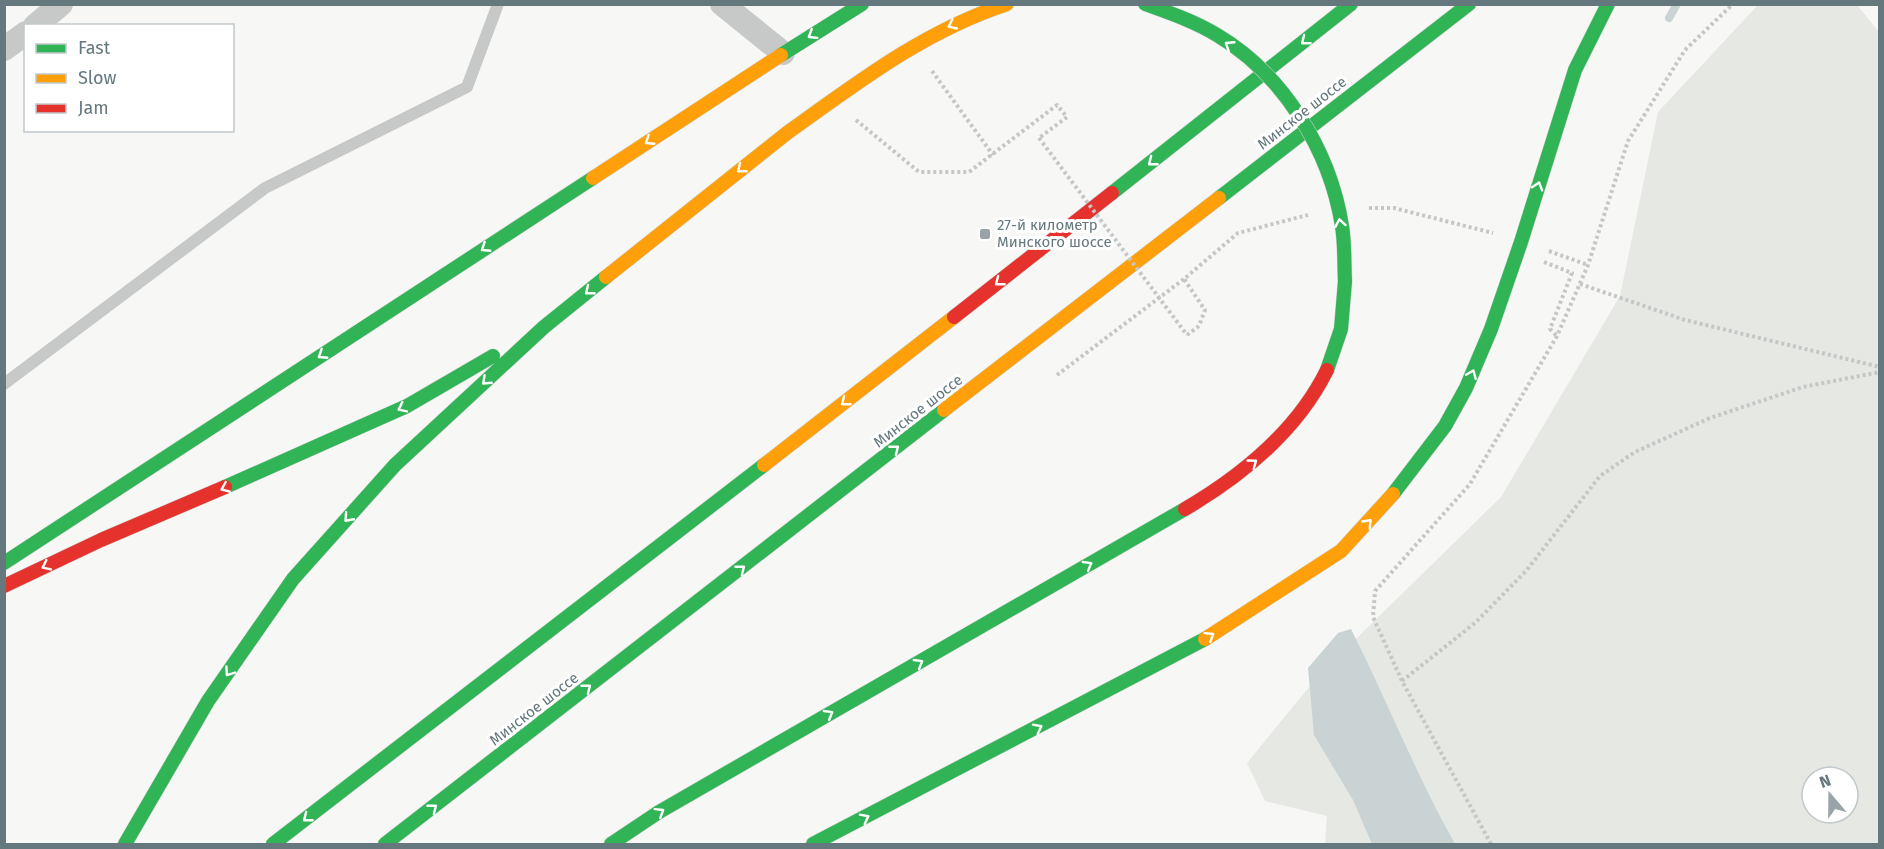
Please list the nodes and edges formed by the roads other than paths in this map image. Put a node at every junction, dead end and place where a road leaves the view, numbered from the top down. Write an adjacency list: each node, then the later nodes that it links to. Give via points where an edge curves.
1 (61, 4): 10 (street)
2 (498, 4): 15 (lane, via 467,87 265,188)
3 (722, 4): 13 (street)
4 (862, 4): 13 (main road, one-way to 13)
5 (1007, 4): 14 (main road, one-way to 14, bridge, via 983,10 935,33 787,133)
6 (1145, 4): 21 (main road, one-way to 6, bridge, via 659,812 1192,505 1259,459 1304,415 1328,375 1340,334 1345,281 1342,226 1329,174 1306,126 1275,84 1236,48 1190,21)
7 (1351, 4): 19 (main road, one-way to 19, via 1018,268)
8 (1469, 4): 20 (main road, Минское шоссе, one-way to 8)
9 (1608, 4): 22 (main road, one-way to 9, via 1186,651 1341,551 1388,501 1445,426 1466,388 1509,274 1575,70)
10 (37, 24)
11 (24, 34): 12 (street)
12 (4, 49)
13 (783, 53): 16 (main road, one-way to 16)
14 (544, 327): 17 (main road, one-way to 17, via 407,406); 18 (main road, one-way to 18, via 395,465 293,579 208,701)
15 (4, 384)
16 (4, 563)
17 (4, 586)
18 (124, 844)
19 (273, 844)
20 (386, 844)
21 (611, 844)
22 (813, 844)

